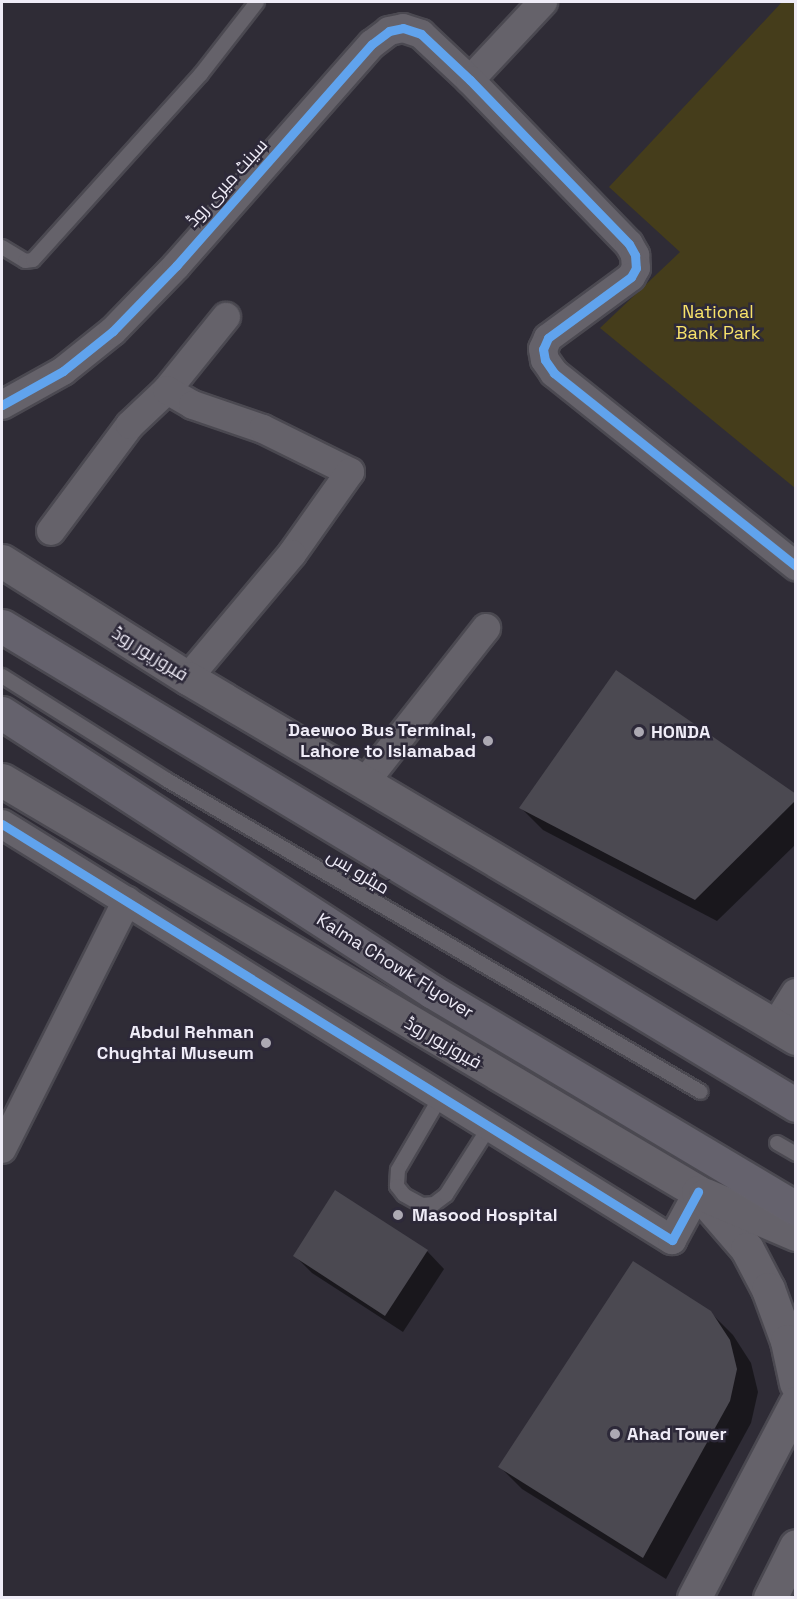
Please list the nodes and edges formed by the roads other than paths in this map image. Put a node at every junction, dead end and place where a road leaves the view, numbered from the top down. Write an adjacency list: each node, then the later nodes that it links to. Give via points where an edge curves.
1 (257, 2): 4 (lane, via 201,75 33,260 25,261)
2 (543, 2): 3 (street)
3 (470, 80): 7 (street, سینٹ میری روڈ, via 421,34 403,28 389,31 372,44 176,266 113,331 63,371); 10 (street, via 629,244 635,255 636,268 631,277 548,338 543,349 545,360 554,373)
4 (2, 247)
5 (226, 316): 6 (street)
6 (167, 390): 8 (street, via 130,424); 14 (street, via 193,405 263,429 350,472 292,554)
7 (2, 405)
8 (51, 531)
9 (2, 561): 14 (main road, فیروزپور روڈ)
10 (795, 566)
11 (2, 626): 24 (main road)
12 (486, 628): 17 (street)
13 (2, 676): 22 (lane, میٹرو بس, via 166,780)
14 (188, 678): 17 (main road, فیروزپور روڈ)
15 (2, 713): 30 (main road, Kalma Chowk Flyover, via 433,992)
16 (2, 780): 29 (main road, فیروزپور روڈ)
17 (364, 782): 21 (main road, فیروزپور روڈ)
18 (2, 824): 19 (street)
19 (127, 901): 23 (street); 27 (street)
20 (795, 993): 21 (street)
21 (785, 1032)
22 (701, 1092)
23 (441, 1096): 25 (street); 25 (lane, via 398,1170 397,1186 404,1195 422,1205 434,1204 456,1182)
24 (795, 1105)
25 (490, 1126): 29 (street, via 672,1240)
26 (777, 1143): 28 (lane)
27 (2, 1149)
28 (795, 1154)
29 (698, 1192): 31 (main road); 32 (main road, فیروزپور روڈ, via 747,1249 768,1289 787,1341)
30 (795, 1208)
31 (795, 1234)
32 (795, 1383)
33 (795, 1403): 35 (main road)
34 (795, 1546): 36 (main road)
35 (694, 1598)
36 (770, 1598)

